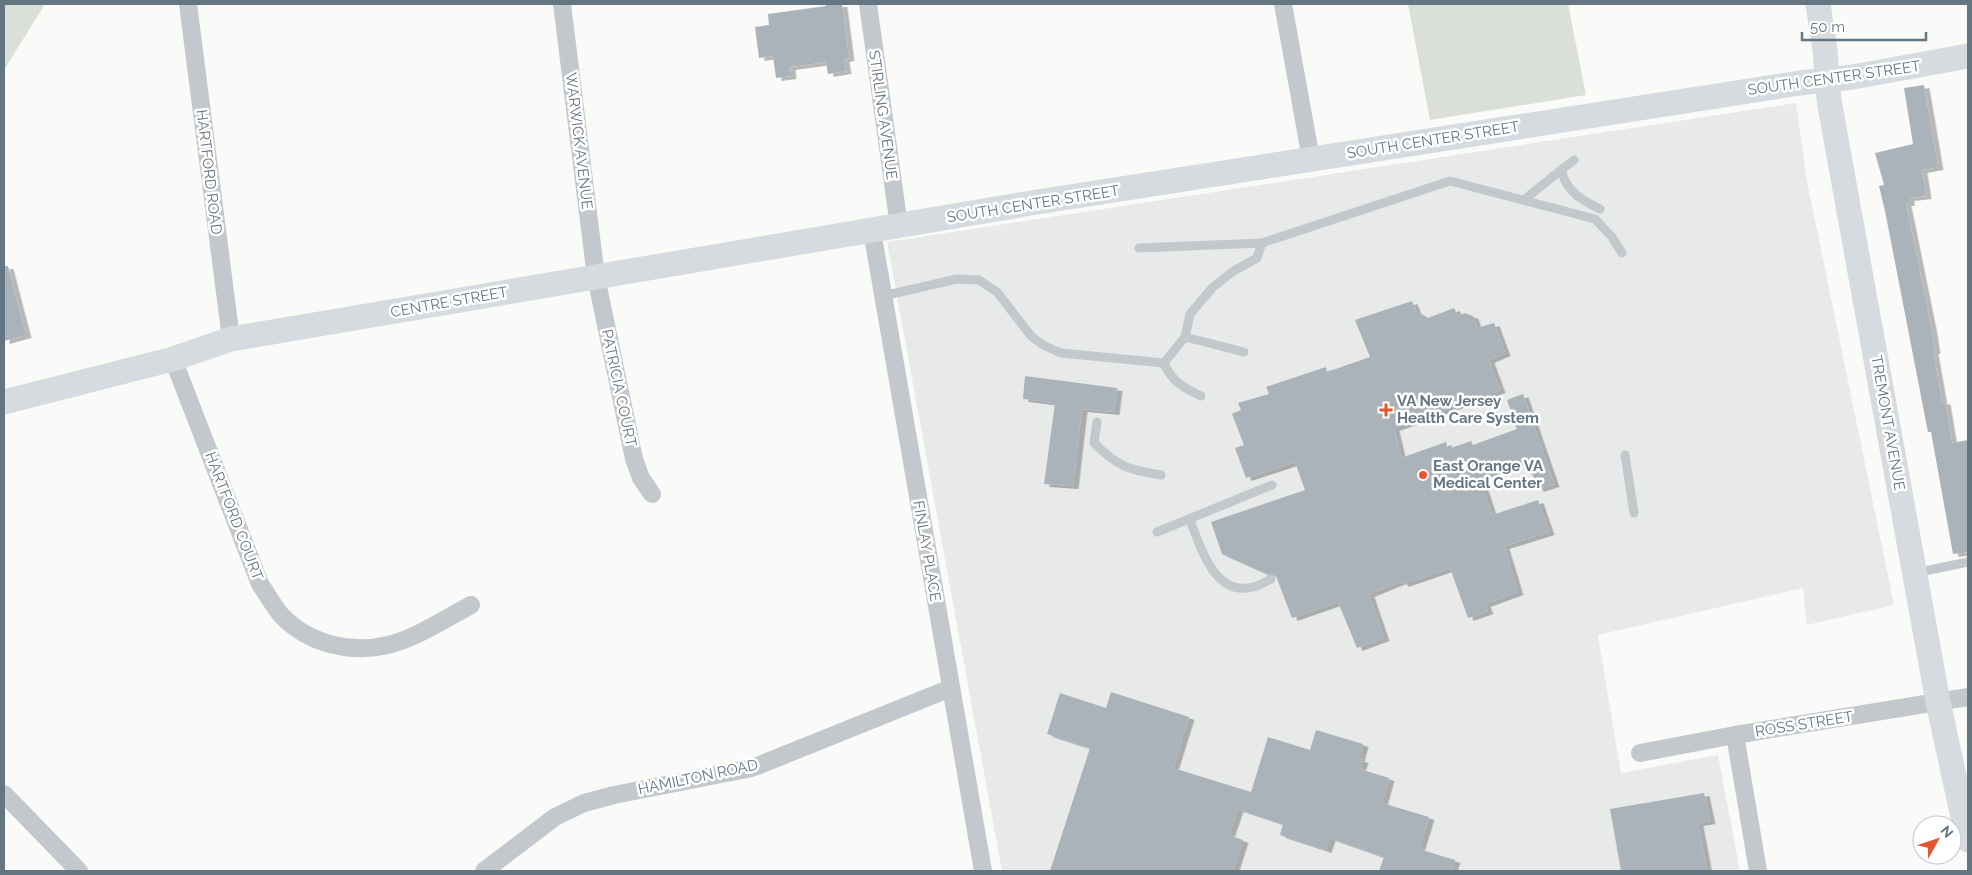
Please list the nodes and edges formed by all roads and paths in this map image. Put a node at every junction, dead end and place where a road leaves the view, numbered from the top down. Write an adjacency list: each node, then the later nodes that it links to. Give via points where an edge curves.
1 (188, 4): 21 (street, HARTFORD ROAD)
2 (562, 4): 18 (street, WARWICK AVENUE)
3 (868, 4): 13 (street, STIRLING AVENUE)
4 (1282, 4): 8 (street)
5 (1818, 4): 7 (main road, TREMONT AVENUE, via 1826,50)
6 (1968, 56): 7 (main road, SOUTH CENTER STREET)
7 (1827, 80): 8 (main road, SOUTH CENTER STREET); 36 (main road, TREMONT AVENUE)
8 (1311, 159): 13 (main road, SOUTH CENTER STREET)
9 (1574, 160): 10 (lane)
10 (1561, 170): 11 (lane); 12 (lane, via 1564,182 1582,201)
11 (1525, 199): 15 (lane, via 1450,181); 17 (lane, via 1595,218)
12 (1600, 209)
13 (899, 226): 14 (main road, CENTRE STREET)
14 (872, 231): 18 (main road, CENTRE STREET); 19 (street, FINLAY PLACE)
15 (1262, 243): 16 (lane); 20 (lane, via 1257,258 1213,287 1190,314)
16 (1139, 248)
17 (1622, 253)
18 (596, 277): 21 (main road, CENTRE STREET); 31 (street, PATRICIA COURT, via 634,459)
19 (883, 296): 24 (lane, via 957,279 979,280 997,292 1031,336 1061,353); 39 (street, FINLAY PLACE)
20 (1185, 337): 22 (lane); 24 (lane)
21 (231, 339): 23 (main road, CENTRE STREET)
22 (1244, 352)
23 (173, 359): 26 (main road, CENTRE STREET); 38 (street, HARTFORD COURT, via 260,584 282,616 300,631 323,643 346,648 389,645)
24 (1164, 362): 25 (lane, via 1180,386)
25 (1201, 396)
26 (4, 402)
27 (1097, 422): 29 (lane, via 1094,443 1109,458 1131,470)
28 (1625, 455): 32 (lane)
29 (1162, 475)
30 (1272, 485): 33 (lane)
31 (652, 494)
32 (1634, 513)
33 (1190, 520): 34 (lane); 37 (lane, via 1215,575 1232,587 1252,588)
34 (1157, 532)
35 (1968, 562): 36 (lane)
36 (1915, 573): 41 (main road, TREMONT AVENUE)
37 (1271, 579)
38 (471, 605)
39 (951, 688): 47 (street, HAMILTON ROAD, via 752,768 584,803 555,817); 48 (street, FINLAY PLACE)
40 (1968, 696): 41 (street, ROSS STREET)
41 (1938, 702): 42 (street, ROSS STREET); 45 (main road, TREMONT AVENUE)
42 (1735, 735): 43 (street, ROSS STREET); 49 (street)
43 (1640, 753)
44 (4, 794): 46 (street)
45 (1968, 840)
46 (79, 871)
47 (484, 871)
48 (983, 871)
49 (1758, 871)

